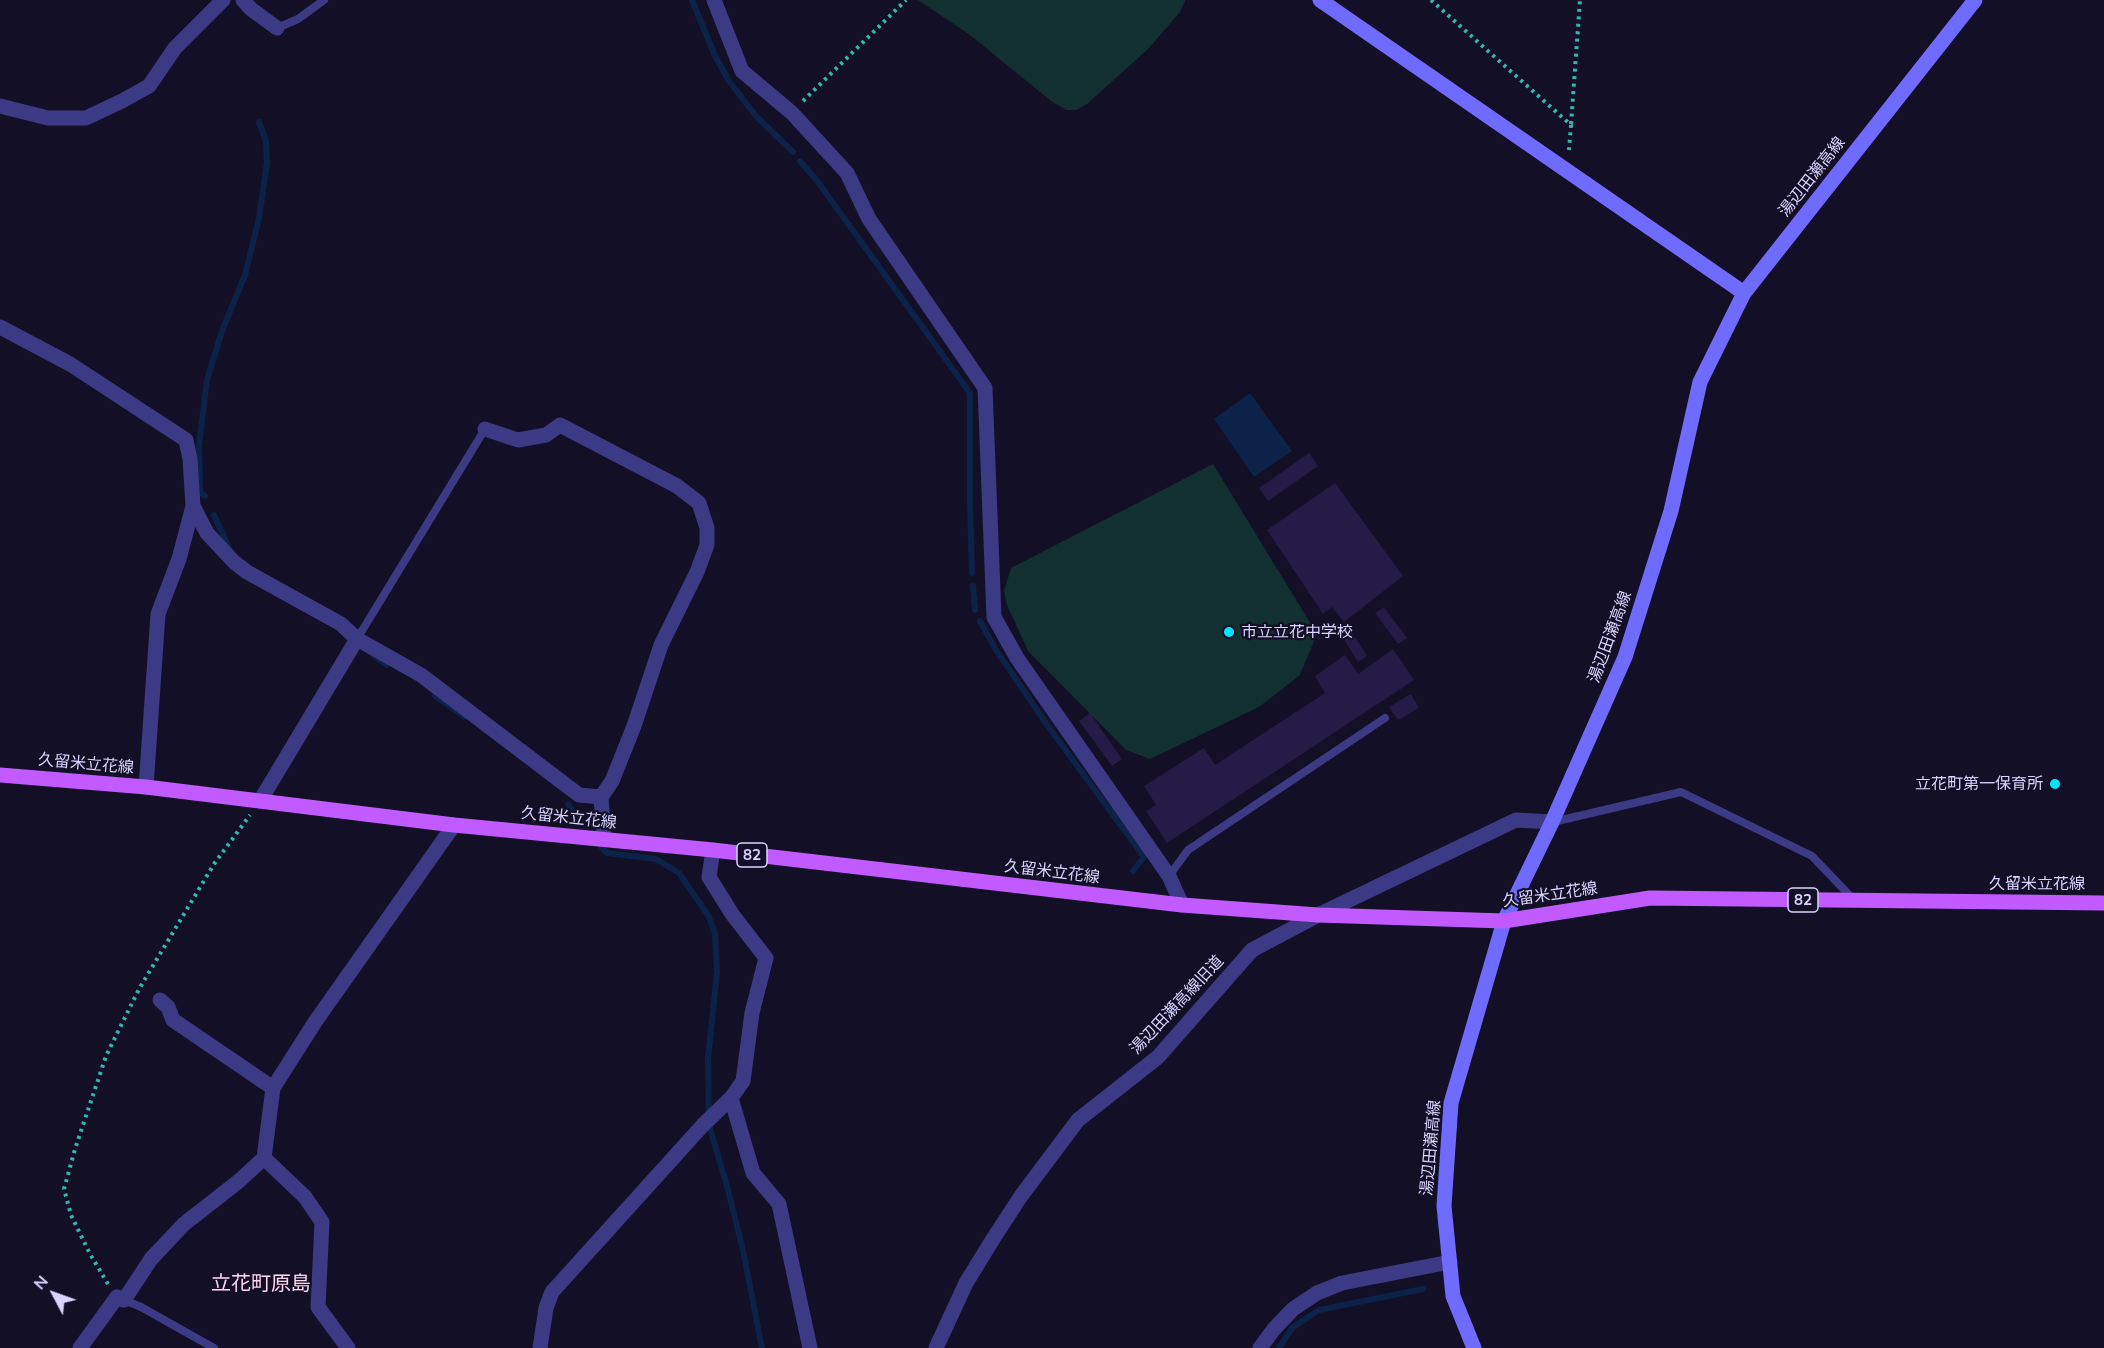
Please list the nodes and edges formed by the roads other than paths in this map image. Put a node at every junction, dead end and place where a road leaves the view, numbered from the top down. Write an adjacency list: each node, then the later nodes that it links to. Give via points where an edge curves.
1 (223, 0): 8 (street, via 175,48 149,86 122,101 86,118 48,118)
2 (243, 0): 7 (street)
3 (324, 0): 7 (lane, via 298,19)
4 (714, 0): 23 (street, via 742,71 792,112 848,173 869,219 985,388 994,617 1017,658)
5 (1320, 0): 9 (main road)
6 (1975, 0): 9 (main road, 湯辺田瀬高線)
7 (277, 28)
8 (0, 106)
9 (1744, 293): 19 (main road, 湯辺田瀬高線, via 1700,382 1671,511 1625,657)
10 (0, 327): 12 (street, via 70,364 186,440)
11 (484, 429): 13 (lane); 17 (street, via 518,440 546,435 560,425 677,486 699,502 708,528 707,545 697,572 661,645 630,737)
12 (193, 506): 13 (street, via 207,533 234,562 341,624); 16 (street, via 179,560 158,614)
13 (357, 639): 17 (street, via 422,675 579,795); 18 (street)
14 (1385, 718): 23 (lane, via 1188,850)
15 (0, 775): 16 (main road, 久留米立花線 / 82)
16 (146, 787): 18 (main road, 久留米立花線 / 82)
17 (601, 797): 21 (street)
18 (260, 801): 20 (main road, 久留米立花線 / 82)
19 (1552, 822): 24 (lane, via 1681,792 1812,856); 27 (street, 湯辺田瀬高線旧道, via 1516,820); 28 (main road, 湯辺田瀬高線)
20 (454, 825): 21 (main road, 久留米立花線 / 82); 30 (street)
21 (604, 839): 22 (main road, 久留米立花線 / 82)
22 (713, 850): 26 (main road, 久留米立花線 / 82); 31 (street, via 709,877 766,958 752,1013 744,1081)
23 (1169, 876): 26 (street)
24 (1855, 901): 25 (main road, 久留米立花線 / 82); 28 (main road, 久留米立花線 / 82, via 1650,898)
25 (2104, 903)
26 (1182, 905): 27 (main road, 久留米立花線 / 82)
27 (1318, 915): 28 (main road, 久留米立花線 / 82); 40 (street, 湯辺田瀬高線旧道, via 1252,950 1158,1056 1078,1120 1021,1196 982,1257)
28 (1504, 921): 33 (main road, 湯辺田瀬高線, via 1451,1103 1444,1206)
29 (160, 1000): 30 (street, via 173,1020)
30 (273, 1088): 32 (street)
31 (731, 1098): 38 (street, via 552,1292); 39 (street, via 753,1173 779,1204)
32 (264, 1158): 34 (street, via 184,1224); 37 (street, via 305,1197 322,1222 318,1307)
33 (1450, 1262): 41 (street, via 1342,1283 1317,1293 1293,1309); 42 (main road, 湯辺田瀬高線, via 1453,1296)
34 (120, 1299): 35 (street); 36 (lane)
35 (80, 1348)
36 (214, 1348)
37 (348, 1348)
38 (540, 1348)
39 (810, 1348)
40 (936, 1348)
41 (1260, 1348)
42 (1474, 1348)

